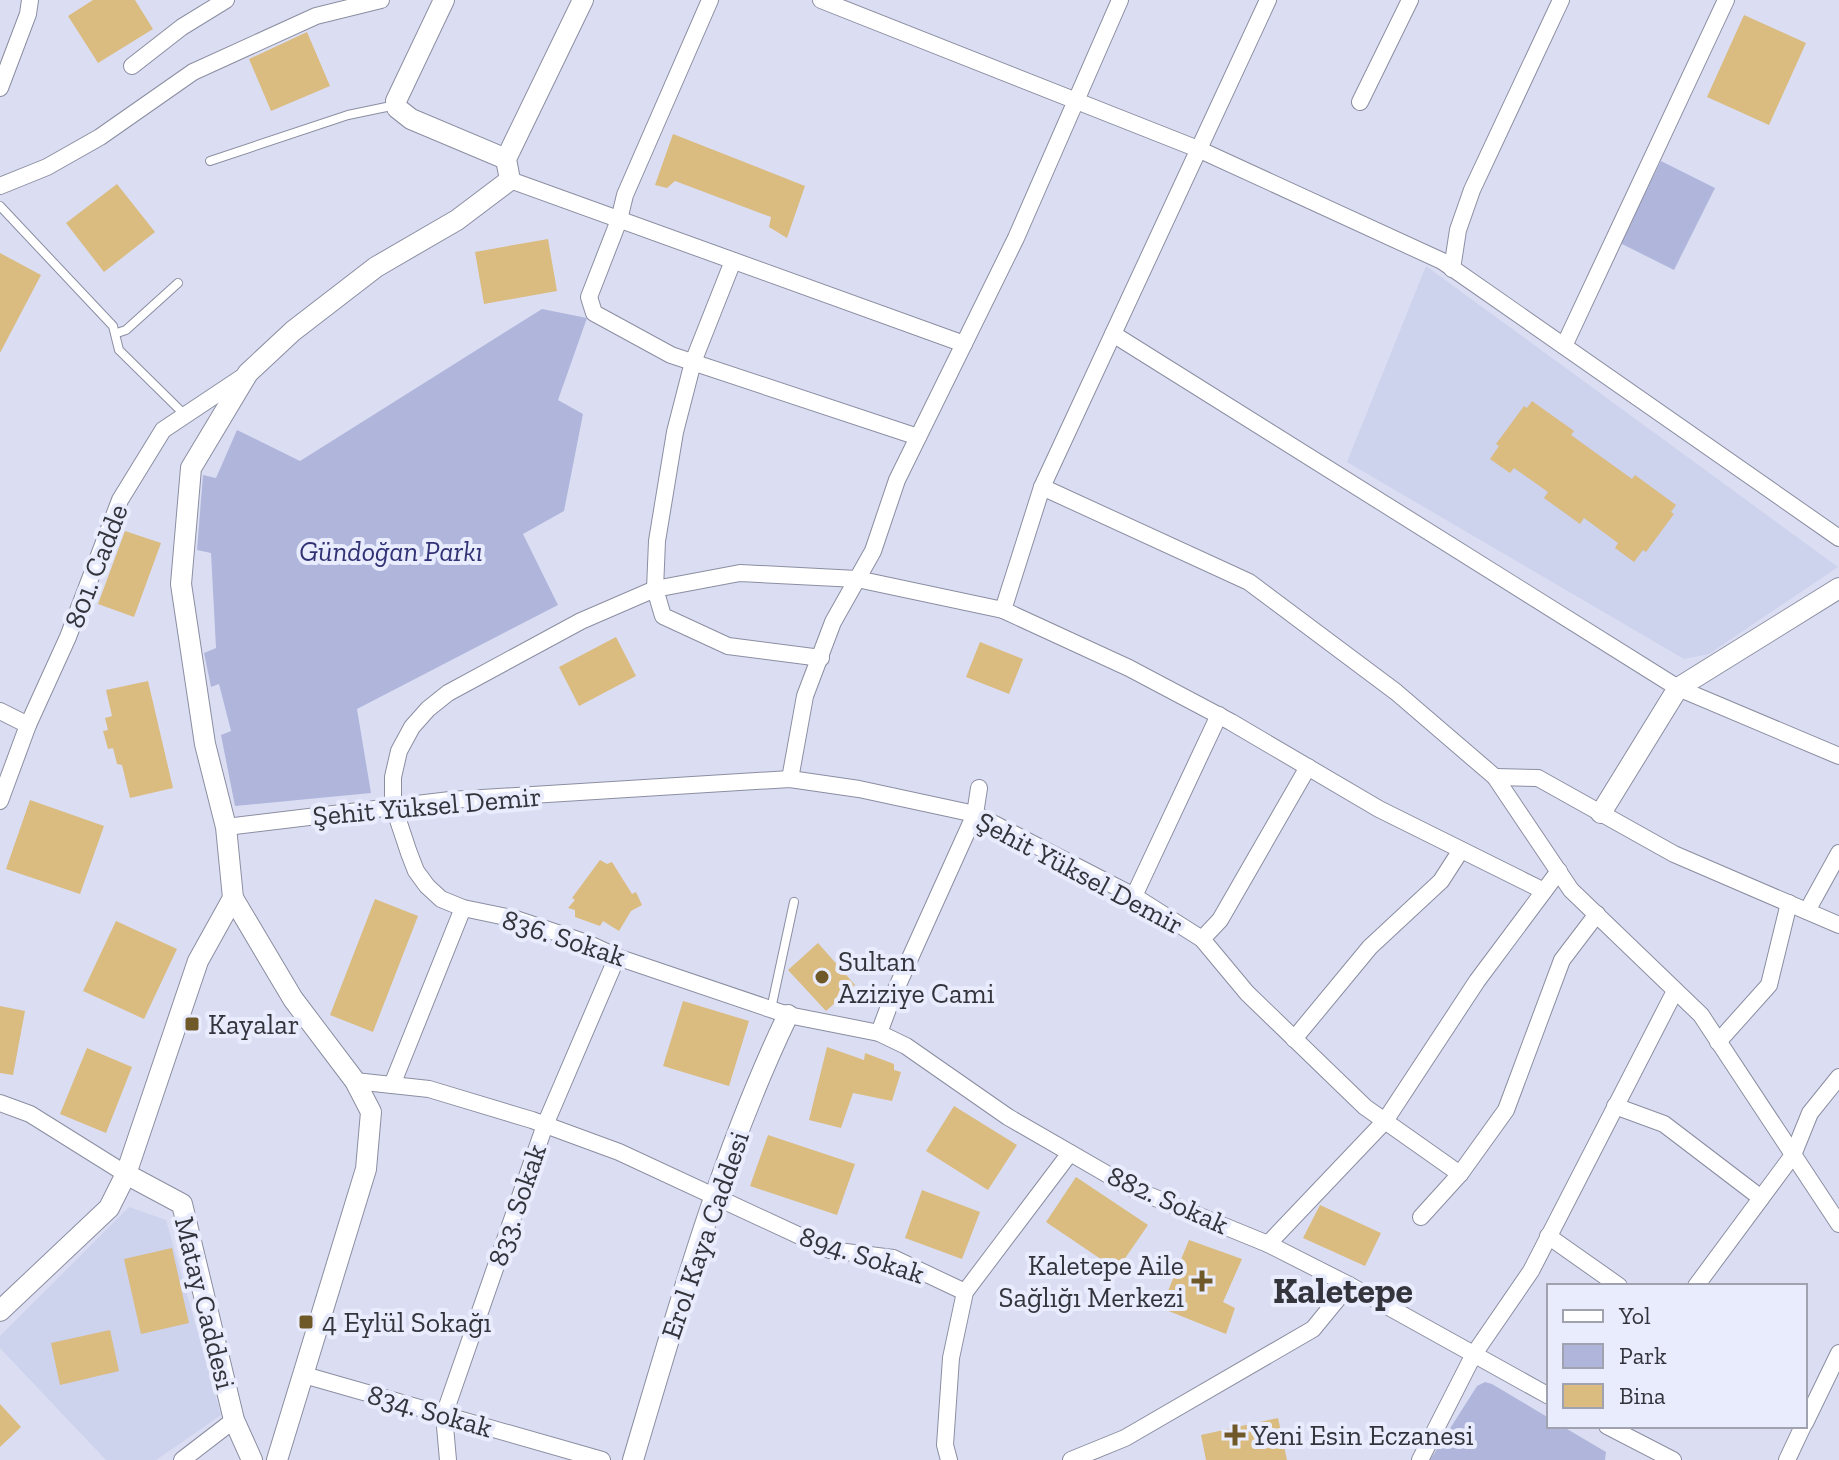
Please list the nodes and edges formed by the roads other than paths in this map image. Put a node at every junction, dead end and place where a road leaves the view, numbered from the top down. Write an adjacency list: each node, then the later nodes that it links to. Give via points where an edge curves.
1 (30, 0): 14 (street)
2 (226, 0): 13 (street)
3 (381, 0): 22 (street, via 316,16 193,72 100,137)
4 (444, 0): 17 (street)
5 (583, 0): 19 (street)
6 (710, 0): 24 (street, via 625,195)
7 (821, 0): 15 (street)
8 (1120, 0): 15 (street)
9 (1268, 0): 18 (street)
10 (1410, 0): 16 (street)
11 (1561, 0): 26 (street, via 1472,190)
12 (1726, 0): 31 (street)
13 (132, 66)
14 (0, 88)
15 (1075, 101): 18 (street); 30 (street)
16 (1360, 102)
17 (396, 105): 19 (street, via 411,119); 20 (lane, via 348,115)
18 (1198, 149): 26 (street); 29 (street)
19 (506, 159): 21 (street)
20 (210, 161)
21 (510, 180): 24 (street); 33 (street, via 457,220 376,267)
22 (0, 186)
23 (0, 206): 28 (lane)
24 (619, 220): 25 (street); 32 (street, via 589,297 594,313)
25 (733, 261): 30 (street); 32 (street)
26 (1452, 269): 31 (street)
27 (178, 283): 28 (lane)
28 (117, 333): 34 (lane, via 119,350)
29 (1113, 334): 36 (street); 43 (street)
30 (964, 344): 35 (street)
31 (1564, 346): 37 (street)
32 (693, 362): 35 (street); 40 (street, via 672,448)
33 (248, 373): 34 (street, 801. Cadde); 56 (street, via 191,468 181,584 205,744)
34 (185, 415): 46 (street, 801. Cadde, via 163,430 120,500)
35 (918, 437): 38 (street)
36 (1042, 487): 41 (street); 49 (street, via 1249,582 1396,692)
37 (1839, 538)
38 (857, 579): 40 (street, via 740,573); 41 (street); 42 (street, via 833,622)
39 (1839, 588): 43 (street)
40 (655, 589): 42 (street, via 663,616 728,646); 53 (street, via 581,621 428,709 399,751)
41 (1003, 610): 45 (street)
42 (821, 658): 50 (street, via 805,696)
43 (1678, 688): 47 (street); 54 (street)
44 (0, 711): 46 (street)
45 (1219, 715): 48 (street); 61 (street)
46 (28, 725): 52 (street, 801. Cadde)
47 (1839, 756)
48 (1308, 767): 57 (street); 69 (street, via 1220,920)
49 (1495, 777): 54 (street, via 1538,778); 59 (street)
50 (790, 779): 53 (street, Şehit Yüksel Demir); 55 (street, Şehit Yüksel Demir)
51 (979, 788): 55 (street)
52 (0, 801)
53 (393, 805): 56 (street, Şehit Yüksel Demir); 65 (street, 836. Sokak, via 416,871 441,899)
54 (1601, 813): 64 (street, via 1674,854)
55 (975, 814): 61 (street, Şehit Yüksel Demir); 73 (street)
56 (226, 827): 62 (street)
57 (1461, 850): 60 (street); 74 (street, via 1441,881 1370,947)
58 (1839, 853): 66 (street)
59 (1559, 871): 60 (street); 67 (street)
60 (1544, 891): 81 (street)
61 (1134, 896): 69 (street, Şehit Yüksel Demir)
62 (233, 898): 77 (street, via 293,999); 85 (street, via 198,961)
63 (794, 902): 72 (lane)
64 (1789, 903): 66 (street); 75 (street, via 1769,985)
65 (463, 908): 70 (street, 836. Sokak, via 516,919); 78 (street)
66 (1807, 911): 68 (street)
67 (1597, 914): 71 (street); 86 (street, via 1562,960 1506,1110)
68 (1839, 925)
69 (1202, 939): 74 (street, Şehit Yüksel Demir)
70 (617, 957): 72 (street, 836. Sokak); 82 (street, 833. Sokak)
71 (1675, 991): 75 (street, via 1701,1015); 80 (street)
72 (779, 1012): 73 (street, 882. Sokak); 87 (street, Erol Kaya Caddesi, via 772,1047)
73 (879, 1033): 83 (street, 882. Sokak)
74 (1294, 1039): 81 (street, Şehit Yüksel Demir)
75 (1718, 1042): 84 (street)
76 (1839, 1077): 84 (street, via 1810,1113)
77 (355, 1081): 78 (street, 894. Sokak); 100 (street, via 371,1112 366,1169)
78 (392, 1085): 82 (street, 894. Sokak, via 429,1089)
79 (0, 1103): 85 (street, via 30,1114)
80 (1615, 1106): 88 (street, via 1664,1124); 91 (street)
81 (1385, 1121): 86 (street, Şehit Yüksel Demir); 92 (street)
82 (545, 1125): 87 (street, 894. Sokak, via 619,1152); 102 (street, 833. Sokak)
83 (1070, 1153): 92 (street, 882. Sokak, via 1131,1188); 96 (street)
84 (1793, 1155): 88 (street); 90 (street)
85 (126, 1174): 97 (street, via 109,1208); 104 (street, Matay Caddesi, via 182,1204)
86 (1460, 1174): 89 (street)
87 (716, 1198): 96 (street, 894. Sokak, via 830,1250 893,1258); 112 (street, Erol Kaya Caddesi)
88 (1761, 1198): 94 (street)
89 (1421, 1217)
90 (1839, 1224)
91 (1548, 1236): 93 (street); 99 (street, via 1531,1271)
92 (1268, 1244): 95 (street, 882. Sokak)
93 (1616, 1284)
94 (1697, 1284)
95 (1349, 1285): 99 (street, 882. Sokak); 114 (street, via 1313,1329 1125,1438)
96 (965, 1292): 113 (street, via 951,1358 945,1445)
97 (0, 1311)
98 (1839, 1353): 103 (street)
99 (1474, 1354): 101 (street, 882. Sokak); 115 (street)
100 (304, 1375): 102 (street, 834. Sokak); 109 (street)
101 (1547, 1395)
102 (444, 1415): 110 (street, 833. Sokak); 111 (street, 834. Sokak)
103 (1807, 1418)
104 (234, 1420): 107 (street); 108 (street, Matay Caddesi)
105 (1611, 1428): 116 (street)
106 (1802, 1428): 117 (street)
107 (182, 1460)
108 (252, 1460)
109 (277, 1460)
110 (448, 1460)
111 (602, 1460)
112 (633, 1460)
113 (949, 1460)
114 (1071, 1460)
115 (1420, 1460)
116 (1673, 1460)
117 (1787, 1460)

